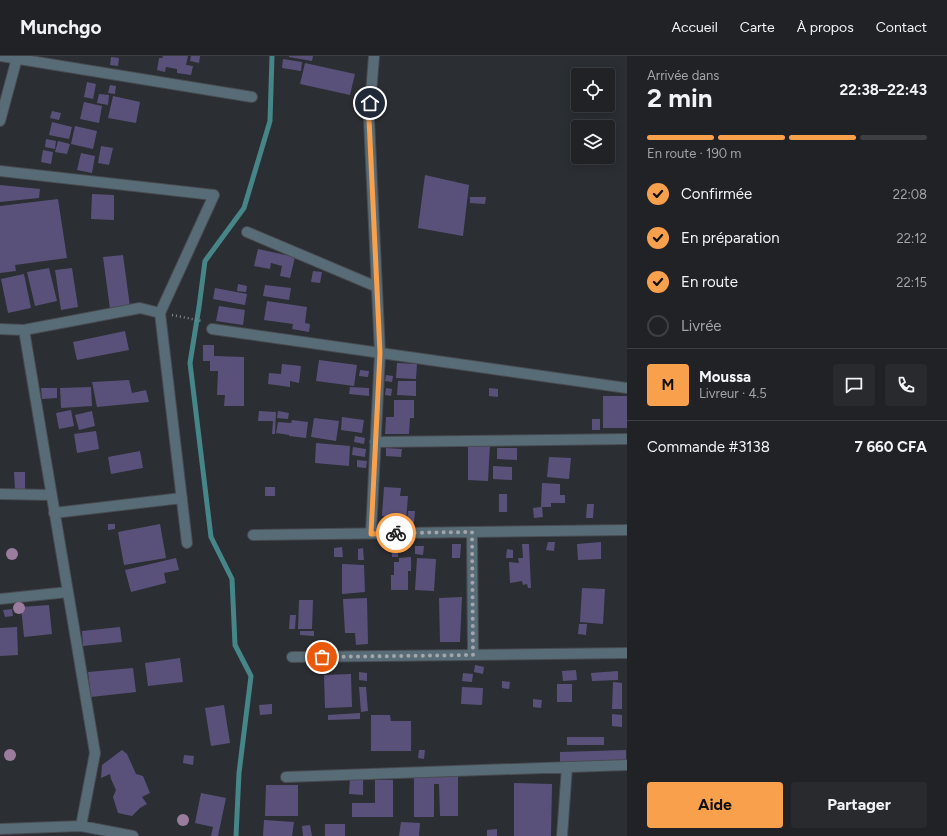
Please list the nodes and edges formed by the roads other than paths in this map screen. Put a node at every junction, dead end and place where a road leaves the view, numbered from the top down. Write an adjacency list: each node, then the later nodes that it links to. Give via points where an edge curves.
1 (0, 56): 3 (street)
2 (374, 56): 8 (street, via 369,119)
3 (17, 58): 4 (street); 5 (street)
4 (252, 97)
5 (0, 121)
6 (0, 171): 9 (street, via 214,195)
7 (247, 232): 8 (street)
8 (377, 287): 13 (street)
9 (160, 313): 12 (street, via 140,308); 19 (street)
10 (212, 329): 13 (street)
11 (0, 330): 12 (street)
12 (24, 330): 18 (street)
13 (380, 353): 14 (street); 16 (street)
14 (627, 388)
15 (627, 439): 16 (street)
16 (375, 442): 23 (street)
17 (0, 494): 18 (street)
18 (52, 495): 20 (street)
19 (182, 498): 20 (street); 25 (street)
20 (54, 513): 26 (street)
21 (627, 530): 22 (street)
22 (472, 532): 23 (street); 29 (street)
23 (371, 534): 24 (street)
24 (253, 535)
25 (188, 543)
26 (68, 592): 27 (street); 34 (street, via 95,753)
27 (0, 599)
28 (627, 653): 29 (street)
29 (473, 655): 30 (street)
30 (292, 657)
31 (627, 765): 32 (street)
32 (567, 767): 33 (street); 37 (street)
33 (286, 778)
34 (81, 826): 35 (street); 36 (street)
35 (0, 829)
36 (133, 836)
37 (562, 836)

